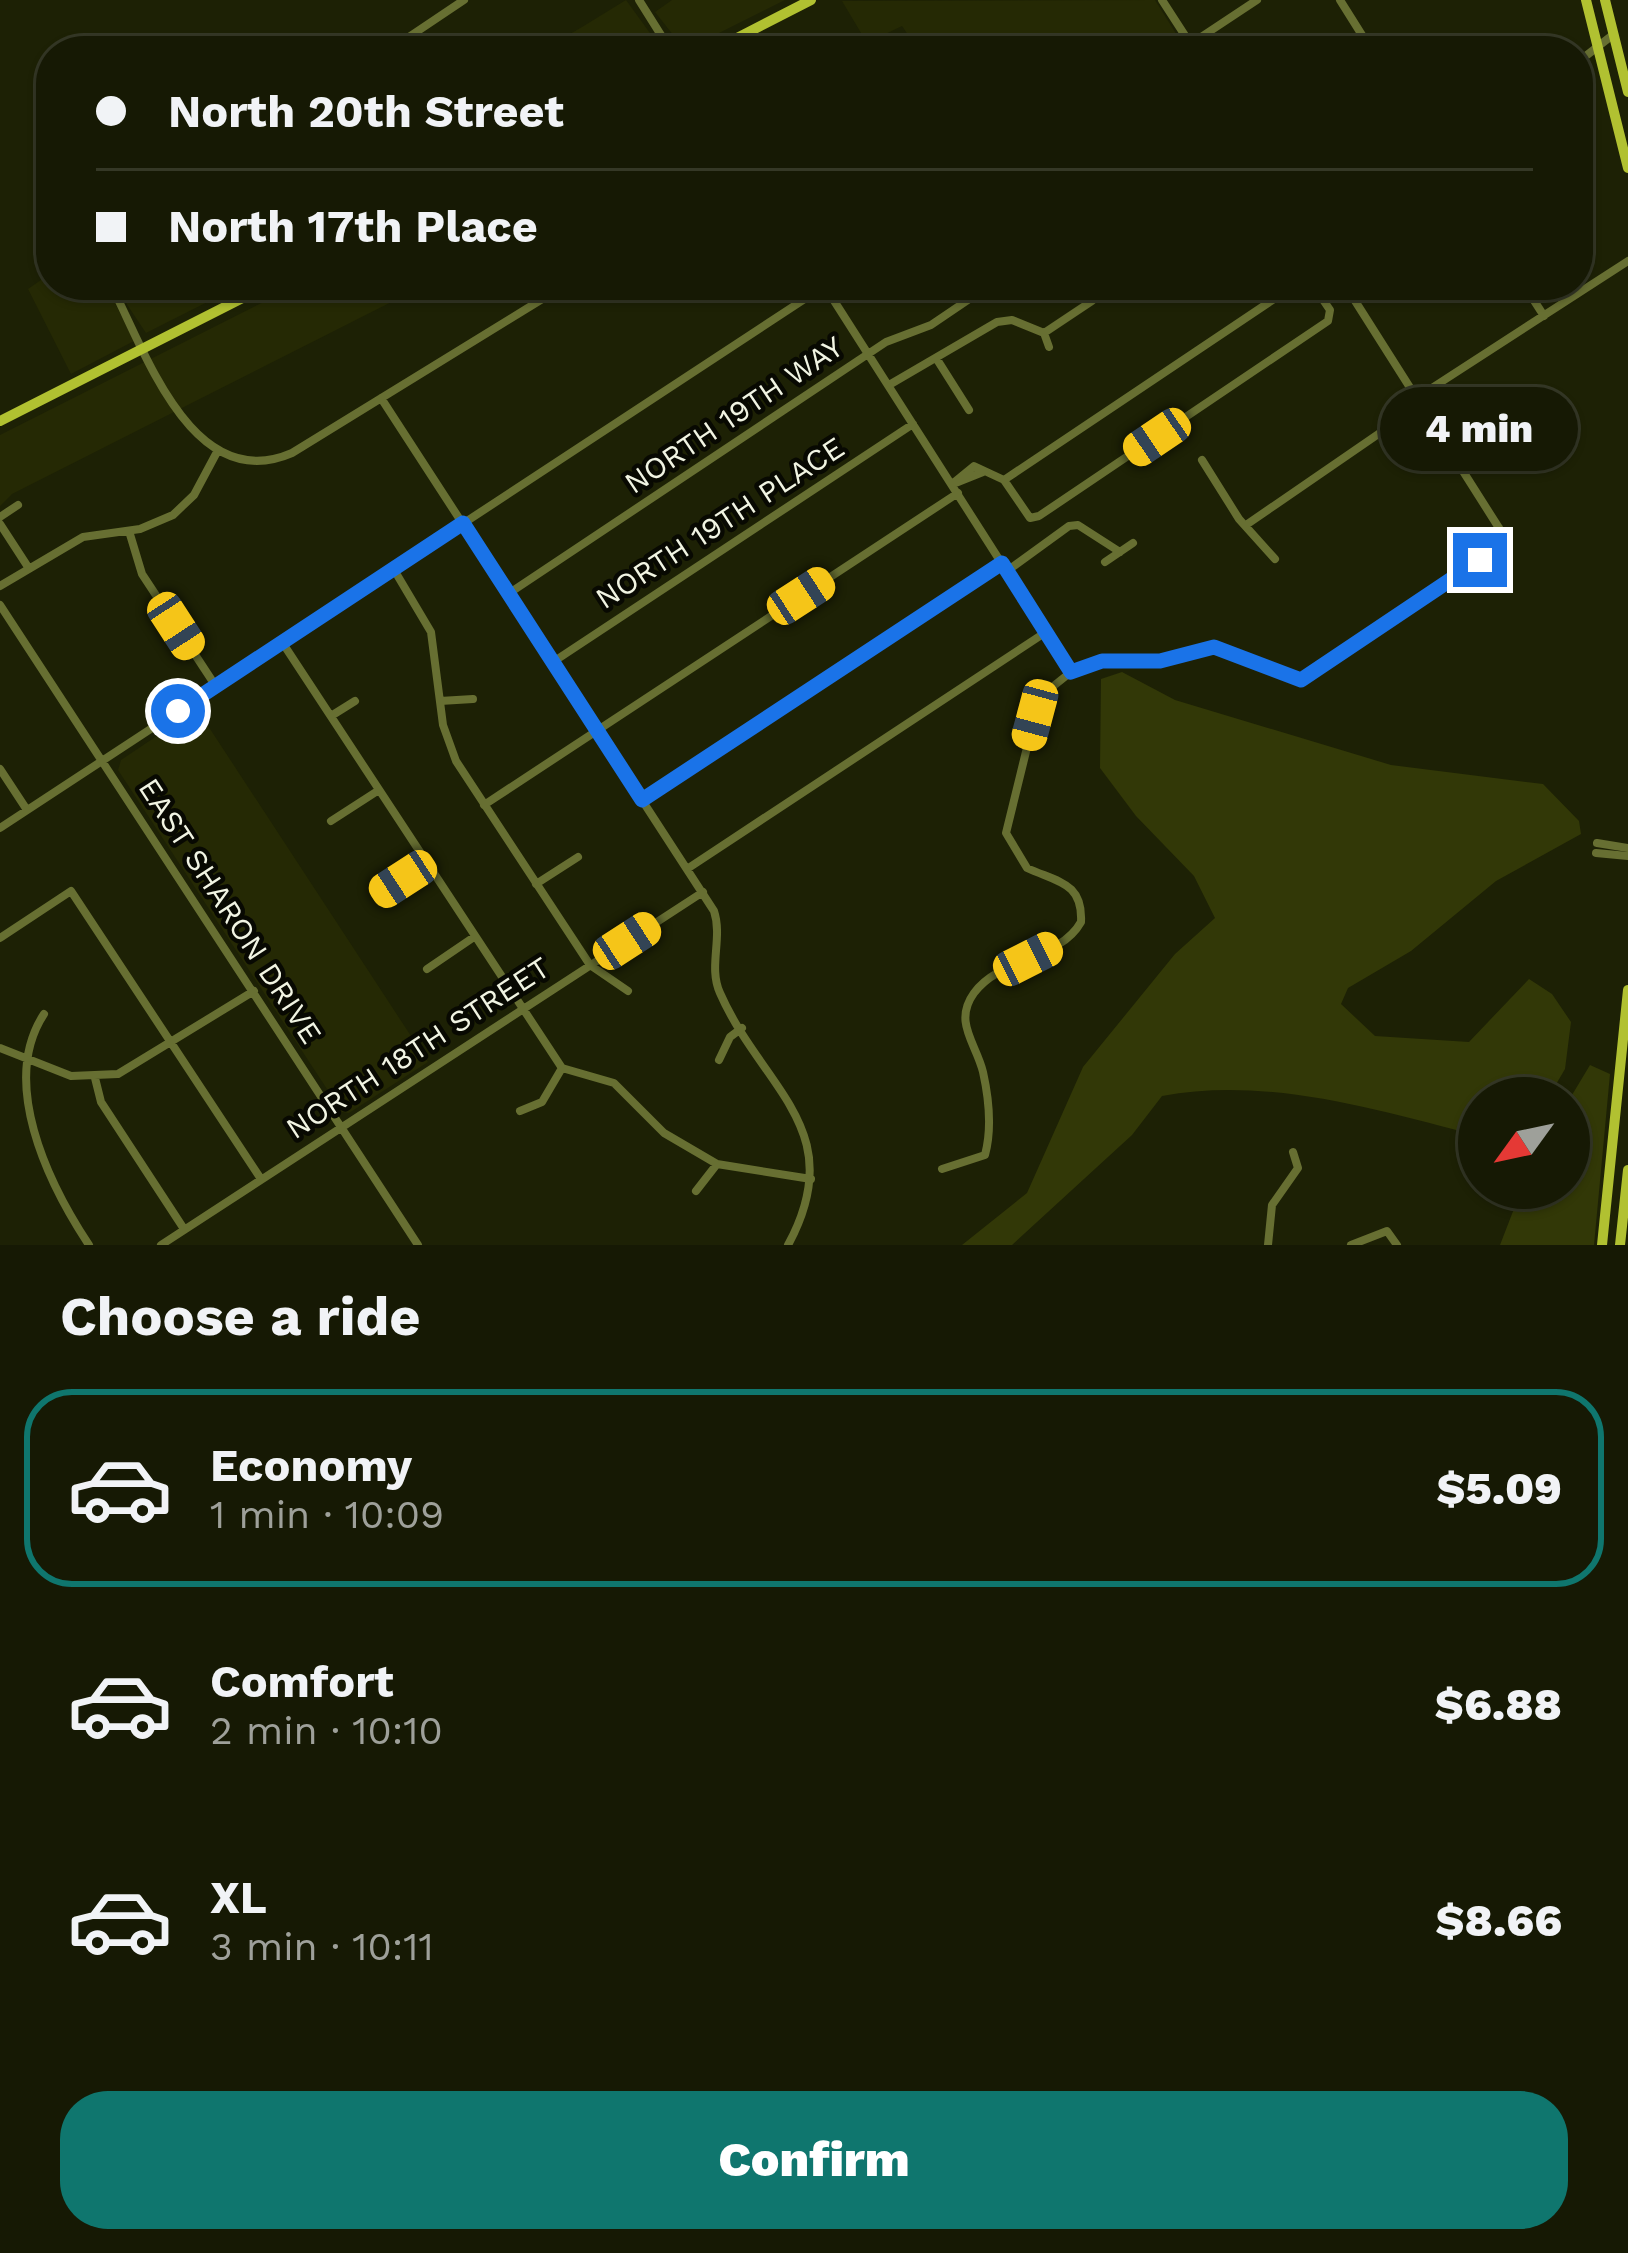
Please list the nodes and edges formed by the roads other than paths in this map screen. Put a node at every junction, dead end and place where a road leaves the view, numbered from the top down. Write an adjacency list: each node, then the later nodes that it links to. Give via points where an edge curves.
1 (464, 0): 10 (street)
2 (639, 0): 11 (street)
3 (811, 0): 12 (main road)
4 (1162, 0): 13 (street)
5 (1256, 0): 14 (street)
6 (1340, 0): 15 (street)
7 (1586, 0): 16 (main road)
8 (1605, 0): 9 (main road)
9 (1615, 34): 16 (street); 18 (main road)
10 (410, 36)
11 (662, 36)
12 (741, 36)
13 (1185, 36)
14 (1209, 36)
15 (1363, 36)
16 (1600, 44): 17 (street); 19 (main road)
17 (1593, 50)
18 (1628, 92)
19 (1628, 168)
20 (1628, 261): 21 (street)
21 (1593, 284)
22 (119, 300): 37 (street)
23 (239, 300): 37 (main road)
24 (541, 300): 41 (street)
25 (802, 300): 52 (street)
26 (834, 300): 38 (street)
27 (968, 300): 38 (street, NORTH 19TH WAY)
28 (1089, 300): 35 (street)
29 (1273, 300): 48 (street)
30 (1323, 300): 48 (street, via 1328,322 1034,519)
31 (1355, 300): 42 (street)
32 (1534, 300): 34 (street)
33 (1568, 300): 34 (street)
34 (1544, 316): 42 (street)
35 (1044, 333): 36 (street); 39 (street, via 997,322)
36 (1048, 347)
37 (146, 349): 44 (main road); 46 (street, via 191,432)
38 (868, 355): 40 (street); 63 (street, NORTH 19TH WAY)
39 (938, 361): 40 (street); 43 (street)
40 (889, 385): 45 (street)
41 (381, 398): 46 (street, via 280,458); 52 (street)
42 (1420, 400): 53 (street); 68 (street, via 1499,528 1480,560 1301,680 1214,647)
43 (969, 410)
44 (0, 421)
45 (913, 424): 49 (street); 67 (street, NORTH 19TH PLACE)
46 (217, 452): 54 (street, via 184,506)
47 (1202, 460): 53 (street)
48 (1004, 480): 49 (street, via 969,468)
49 (955, 489): 60 (street); 74 (street)
50 (18, 505): 51 (street)
51 (0, 520): 59 (street)
52 (463, 523): 61 (street); 63 (street)
53 (1246, 525): 57 (street)
54 (129, 531): 59 (street, via 83,536); 69 (street, via 142,574)
55 (1132, 543): 56 (street)
56 (1120, 552): 58 (street); 60 (street, via 1069,526)
57 (1275, 560)
58 (1105, 562)
59 (28, 567): 62 (street)
60 (1005, 567): 65 (street); 78 (street)
61 (393, 568): 66 (street); 72 (street, via 431,632)
62 (0, 586)
63 (508, 594): 67 (street)
64 (0, 604): 75 (street, EAST SHARON DRIVE)
65 (1046, 632): 68 (street); 87 (street)
66 (282, 642): 69 (street); 73 (street)
67 (553, 662): 74 (street)
68 (1071, 672): 112 (street, via 1046,692 1035,715 1006,833 1028,868 1075,891 1081,922 1073,936 990,977 969,1002 965,1025 982,1069 991,1135 985,1155)
69 (214, 685): 75 (street)
70 (472, 699): 72 (street)
71 (355, 701): 73 (street)
72 (440, 701): 79 (street, via 453,754)
73 (331, 716): 77 (street)
74 (597, 730): 78 (street); 79 (street)
75 (104, 761): 80 (street); 96 (street, EAST SHARON DRIVE)
76 (0, 770): 80 (street)
77 (379, 790): 81 (street); 86 (street)
78 (642, 800): 87 (street)
79 (484, 805): 88 (street)
80 (27, 811): 82 (street)
81 (331, 820)
82 (0, 828)
83 (1596, 848): 84 (street)
84 (1628, 852)
85 (578, 857): 88 (street)
86 (427, 863): 90 (street); 91 (street)
87 (688, 869): 89 (street)
88 (536, 884): 93 (street)
89 (703, 892): 93 (street, NORTH 18TH STREET); 100 (street, via 719,926 716,982)
90 (379, 895)
91 (474, 937): 94 (street); 98 (street)
92 (0, 938): 101 (street, via 70,891)
93 (590, 965): 97 (street); 98 (street, NORTH 18TH STREET)
94 (427, 969)
95 (1628, 990): 125 (main road)
96 (254, 991): 101 (street); 108 (street, EAST SHARON DRIVE)
97 (628, 991)
98 (523, 1010): 105 (street); 108 (street, NORTH 18TH STREET)
99 (44, 1014): 103 (street)
100 (742, 1028): 104 (street); 115 (street, via 803,1126)
101 (174, 1043): 106 (street, via 131,1070); 114 (street)
102 (0, 1048): 103 (street)
103 (13, 1058): 106 (street)
104 (719, 1060)
105 (562, 1068): 107 (street, via 542,1102); 111 (street, via 614,1083 664,1133)
106 (94, 1078): 117 (street, via 101,1102)
107 (520, 1111)
108 (342, 1127): 114 (street, NORTH 18TH STREET); 120 (street, EAST SHARON DRIVE)
109 (25, 1146): 119 (street)
110 (1293, 1152): 122 (street, via 1296,1176 1272,1205)
111 (717, 1164): 115 (street); 116 (street)
112 (942, 1169)
113 (1628, 1170): 126 (main road)
114 (260, 1179): 117 (street, NORTH 18TH STREET)
115 (812, 1179): 121 (street)
116 (696, 1191)
117 (184, 1229): 118 (street, NORTH 18TH STREET)
118 (164, 1244)
119 (89, 1245)
120 (418, 1245)
121 (788, 1245)
122 (1268, 1245)
123 (1352, 1245): 124 (street, via 1387,1232)
124 (1397, 1245)
125 (1602, 1245)
126 (1620, 1245)

